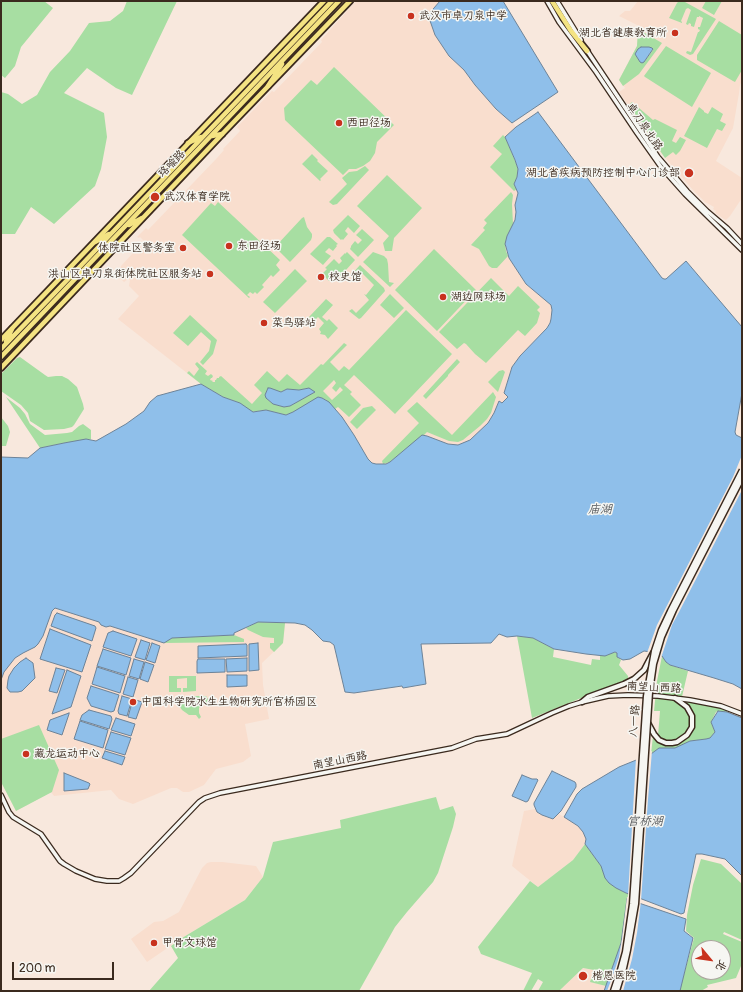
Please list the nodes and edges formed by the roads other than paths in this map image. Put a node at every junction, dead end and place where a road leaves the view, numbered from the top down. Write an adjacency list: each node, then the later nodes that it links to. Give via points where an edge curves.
1 (324, 1): 14 (main road)
2 (332, 1): 12 (main road, 珞喻路)
3 (339, 1): 9 (main road, 珞喻路)
4 (350, 1): 10 (main road)
5 (547, 1): 20 (street, 卓刀泉北路, via 661,167)
6 (552, 1): 8 (main road)
7 (557, 1): 8 (street, 卓刀泉北路)
8 (587, 52): 19 (street, 卓刀泉北路, via 658,157 687,191)
9 (290, 53): 10 (main road); 13 (main road, 珞喻路)
10 (268, 86): 11 (main road)
11 (222, 134): 13 (main road); 15 (main road)
12 (205, 135): 14 (main road); 17 (main road, 珞喻路)
13 (211, 137): 16 (main road, 珞喻路)
14 (188, 143): 18 (main road)
15 (142, 218): 16 (main road); 25 (main road)
16 (125, 227): 24 (main road, 珞喻路)
17 (114, 231): 18 (main road); 23 (main road, 珞喻路)
18 (95, 242): 21 (main road)
19 (742, 244)
20 (742, 250)
21 (12, 329): 22 (main road); 23 (main road)
22 (1, 340)
23 (2, 348)
24 (1, 357)
25 (1, 368)
26 (742, 470): 28 (main road, 八一路, bridge, via 661,630)
27 (742, 478): 32 (main road, 八一路, bridge, via 662,637 651,682)
28 (654, 651): 30 (main road, via 644,670 634,679 588,696); 34 (main road, 八一路, bridge, via 646,696 632,904 625,952)
29 (675, 698): 30 (street, 南望山西路, via 612,695); 31 (street, 南望山西路, via 721,706); 32 (main road, via 684,704 692,716 690,732 684,738 677,742 663,742 657,738)
30 (582, 702): 33 (street, 南望山西路, via 511,732 476,739 452,748 210,796 196,805 131,873 119,881 95,878 64,864 41,834 12,817)
31 (742, 714)
32 (648, 722): 35 (main road, 八一路, bridge, via 636,904)
33 (1, 795)
34 (613, 991)
35 (617, 991)

